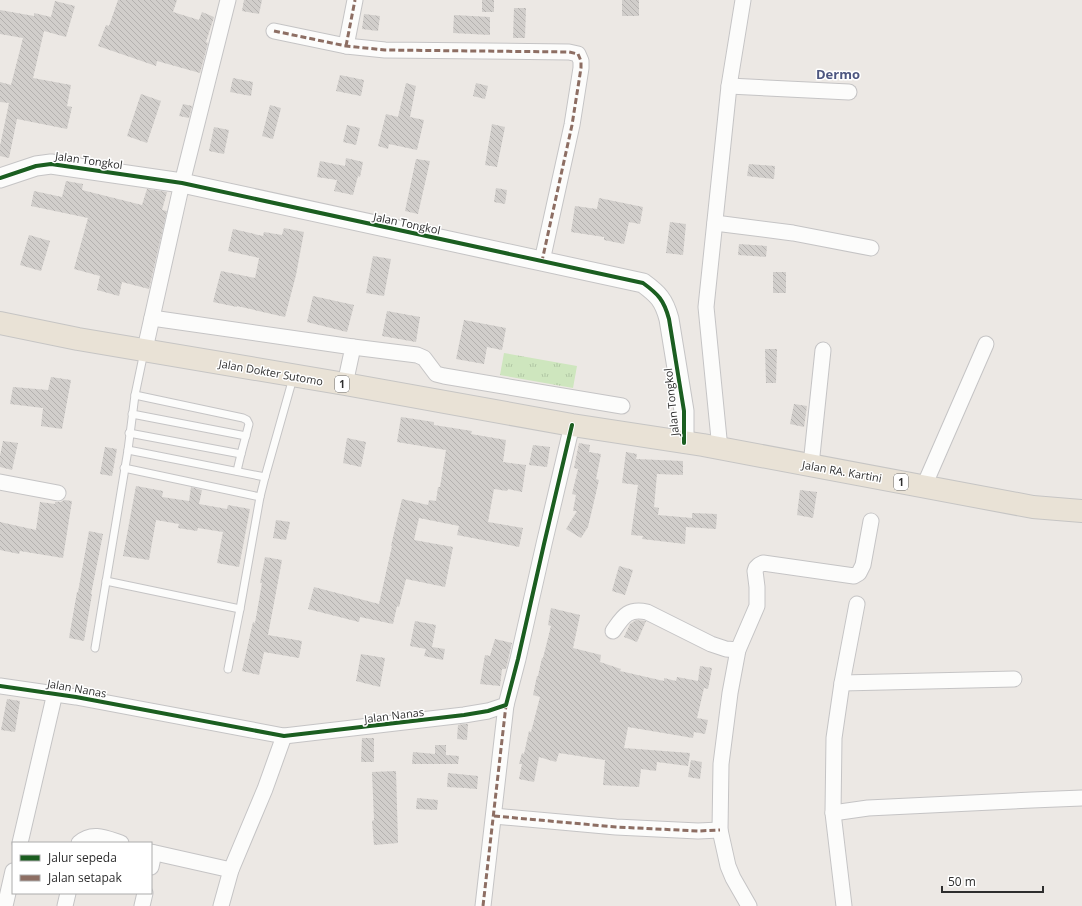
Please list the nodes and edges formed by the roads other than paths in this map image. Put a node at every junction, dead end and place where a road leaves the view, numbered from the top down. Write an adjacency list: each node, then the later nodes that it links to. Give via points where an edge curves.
1 (228, 0): 9 (street)
2 (355, 0): 5 (street)
3 (743, 0): 6 (street)
4 (274, 31): 5 (street)
5 (346, 46): 12 (street, via 384,50 578,54 581,68 572,125)
6 (730, 86): 7 (street); 10 (street)
7 (849, 92)
8 (0, 178): 9 (street, Jalan Tongkol, via 36,166 51,164)
9 (182, 183): 12 (street, Jalan Tongkol); 13 (street)
10 (715, 223): 11 (street, via 793,233); 27 (street, via 706,307)
11 (870, 248)
12 (542, 261): 27 (street, Jalan Tongkol, via 643,283 654,291 661,299 669,319 684,411)
13 (152, 318): 16 (street); 17 (street)
14 (0, 323): 17 (highway, Jalan Dokter Sutomo / 1)
15 (986, 344): 35 (street)
16 (354, 347): 20 (street); 22 (street, via 417,354 424,358 436,374 444,376)
17 (145, 349): 19 (highway, Jalan Dokter Sutomo / 1); 21 (lane)
18 (823, 350): 30 (street)
19 (294, 376): 20 (highway, Jalan Dokter Sutomo / 1); 33 (lane)
20 (345, 384): 24 (highway, Jalan Dokter Sutomo / 1)
21 (135, 395): 23 (lane); 26 (lane, via 243,418 248,420 249,424)
22 (622, 406)
23 (132, 414): 25 (lane); 26 (lane)
24 (572, 425): 27 (highway, Jalan Dokter Sutomo / 1); 51 (street)
25 (129, 433): 28 (lane); 29 (lane)
26 (246, 436): 29 (lane)
27 (704, 446): 30 (highway, Jalan RA. Kartini / 1)
28 (128, 450): 31 (lane); 32 (lane)
29 (242, 454): 32 (lane)
30 (811, 465): 35 (highway, Jalan RA. Kartini / 1)
31 (124, 468): 37 (lane); 40 (lane)
32 (237, 471): 33 (lane)
33 (265, 476): 37 (lane)
34 (0, 482): 36 (street)
35 (924, 486): 38 (highway, Jalan RA. Kartini / 1, via 1033,507)
36 (58, 493)
37 (260, 498): 42 (lane)
38 (1082, 511)
39 (871, 520): 45 (street, via 863,565 854,576 763,563 756,568 757,606)
40 (106, 581): 42 (lane); 44 (lane)
41 (857, 604): 48 (street)
42 (240, 610): 46 (lane)
43 (613, 631): 45 (street, via 623,617 639,610 711,644)
44 (95, 648)
45 (732, 650): 56 (street)
46 (228, 668)
47 (1014, 679): 48 (street)
48 (842, 683): 54 (street, via 834,738)
49 (0, 686): 50 (street, Jalan Nanas)
50 (55, 693): 52 (street, Jalan Nanas); 57 (street)
51 (506, 705): 52 (street, Jalan Nanas, via 464,715); 55 (street)
52 (284, 736): 61 (street)
53 (1082, 798): 54 (street, via 868,808)
54 (832, 813): 71 (street)
55 (494, 816): 56 (street, via 616,827); 69 (street)
56 (716, 830): 70 (street, via 733,878)
57 (20, 842)
58 (80, 842): 59 (street, via 88,837 99,836)
59 (118, 842)
60 (152, 857): 61 (street)
61 (231, 870): 68 (street)
62 (12, 875): 65 (street)
63 (68, 894): 66 (street)
64 (145, 894): 67 (street)
65 (5, 906)
66 (65, 906)
67 (142, 906)
68 (221, 906)
69 (483, 906)
70 (748, 906)
71 (844, 906)

